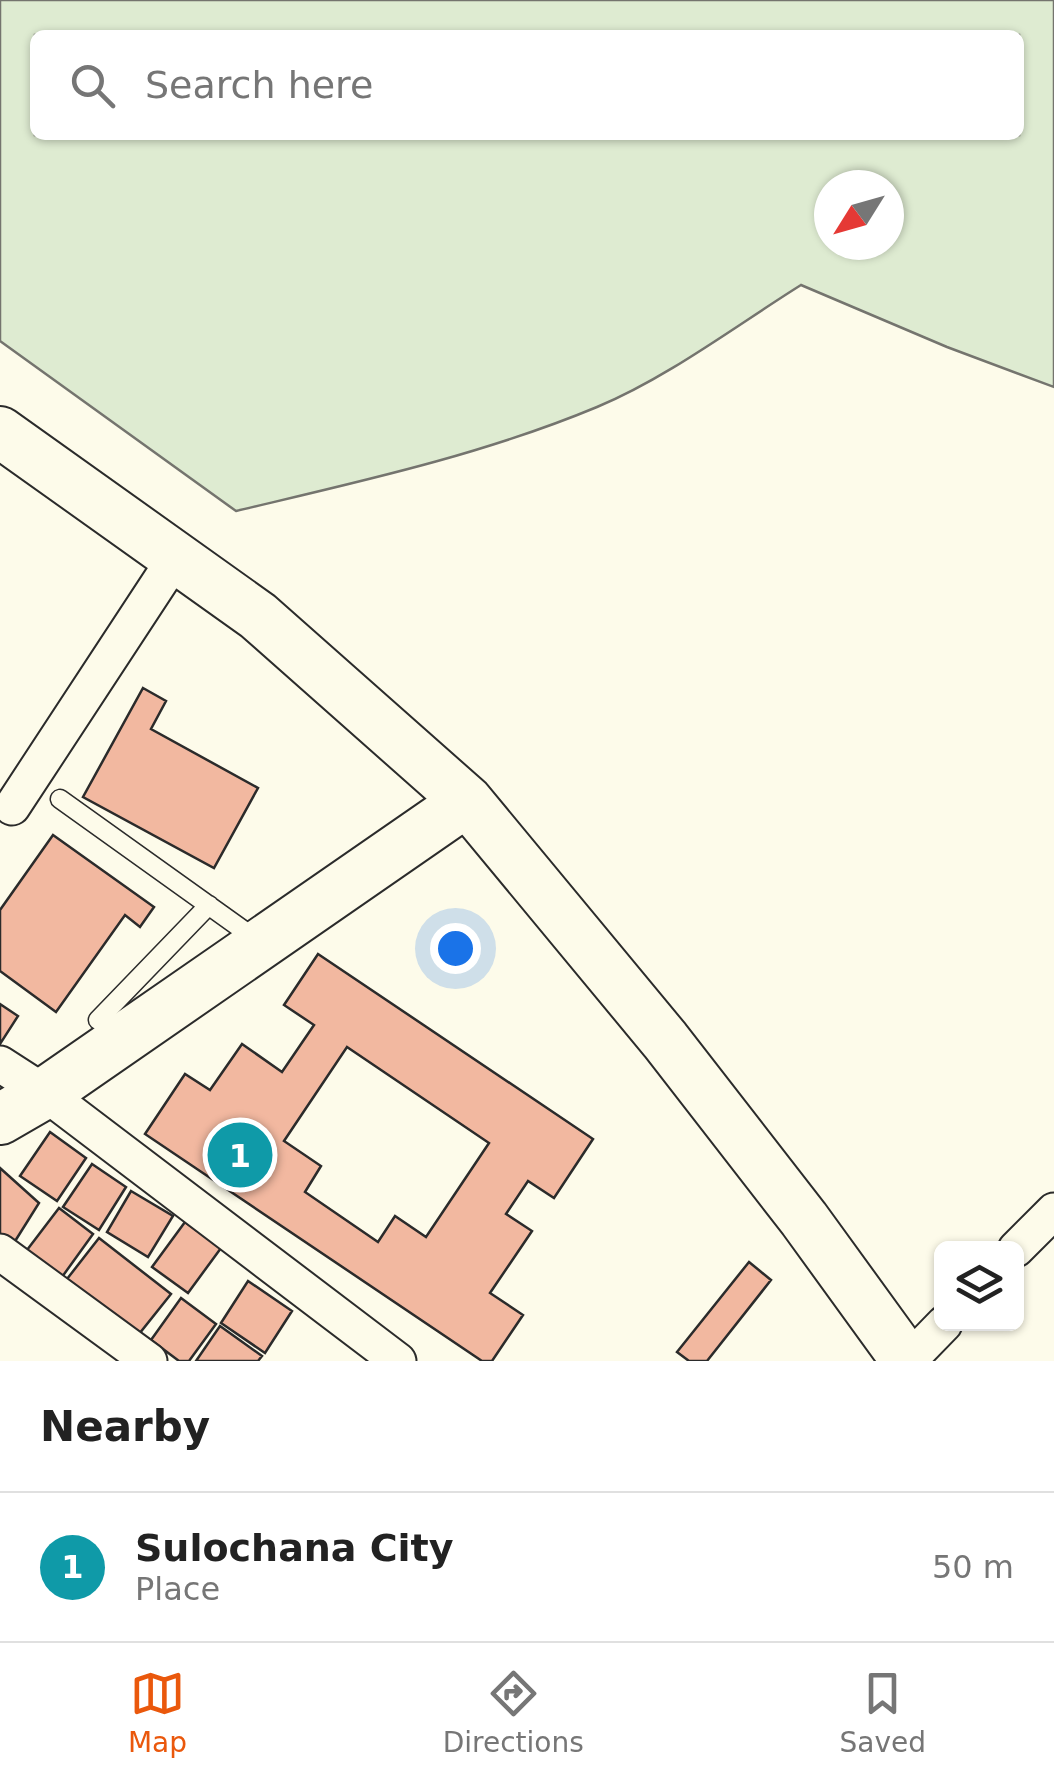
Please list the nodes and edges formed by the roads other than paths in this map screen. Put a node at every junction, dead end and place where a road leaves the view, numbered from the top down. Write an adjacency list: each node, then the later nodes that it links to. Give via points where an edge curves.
1 (0, 432): 2 (street)
2 (176, 557): 4 (street, via 258,616); 5 (street)
3 (60, 799): 6 (lane)
4 (467, 801): 7 (street); 18 (street, via 665,1040)
5 (12, 807)
6 (209, 905): 7 (lane); 8 (lane)
7 (262, 943): 10 (street)
8 (98, 1020)
9 (0, 1064): 10 (street)
10 (45, 1093): 11 (street); 17 (street)
11 (0, 1119)
12 (1054, 1211): 13 (street)
13 (1024, 1242)
14 (0, 1252): 16 (street)
15 (937, 1331): 18 (street)
16 (149, 1361)
17 (398, 1361)
18 (907, 1361)

